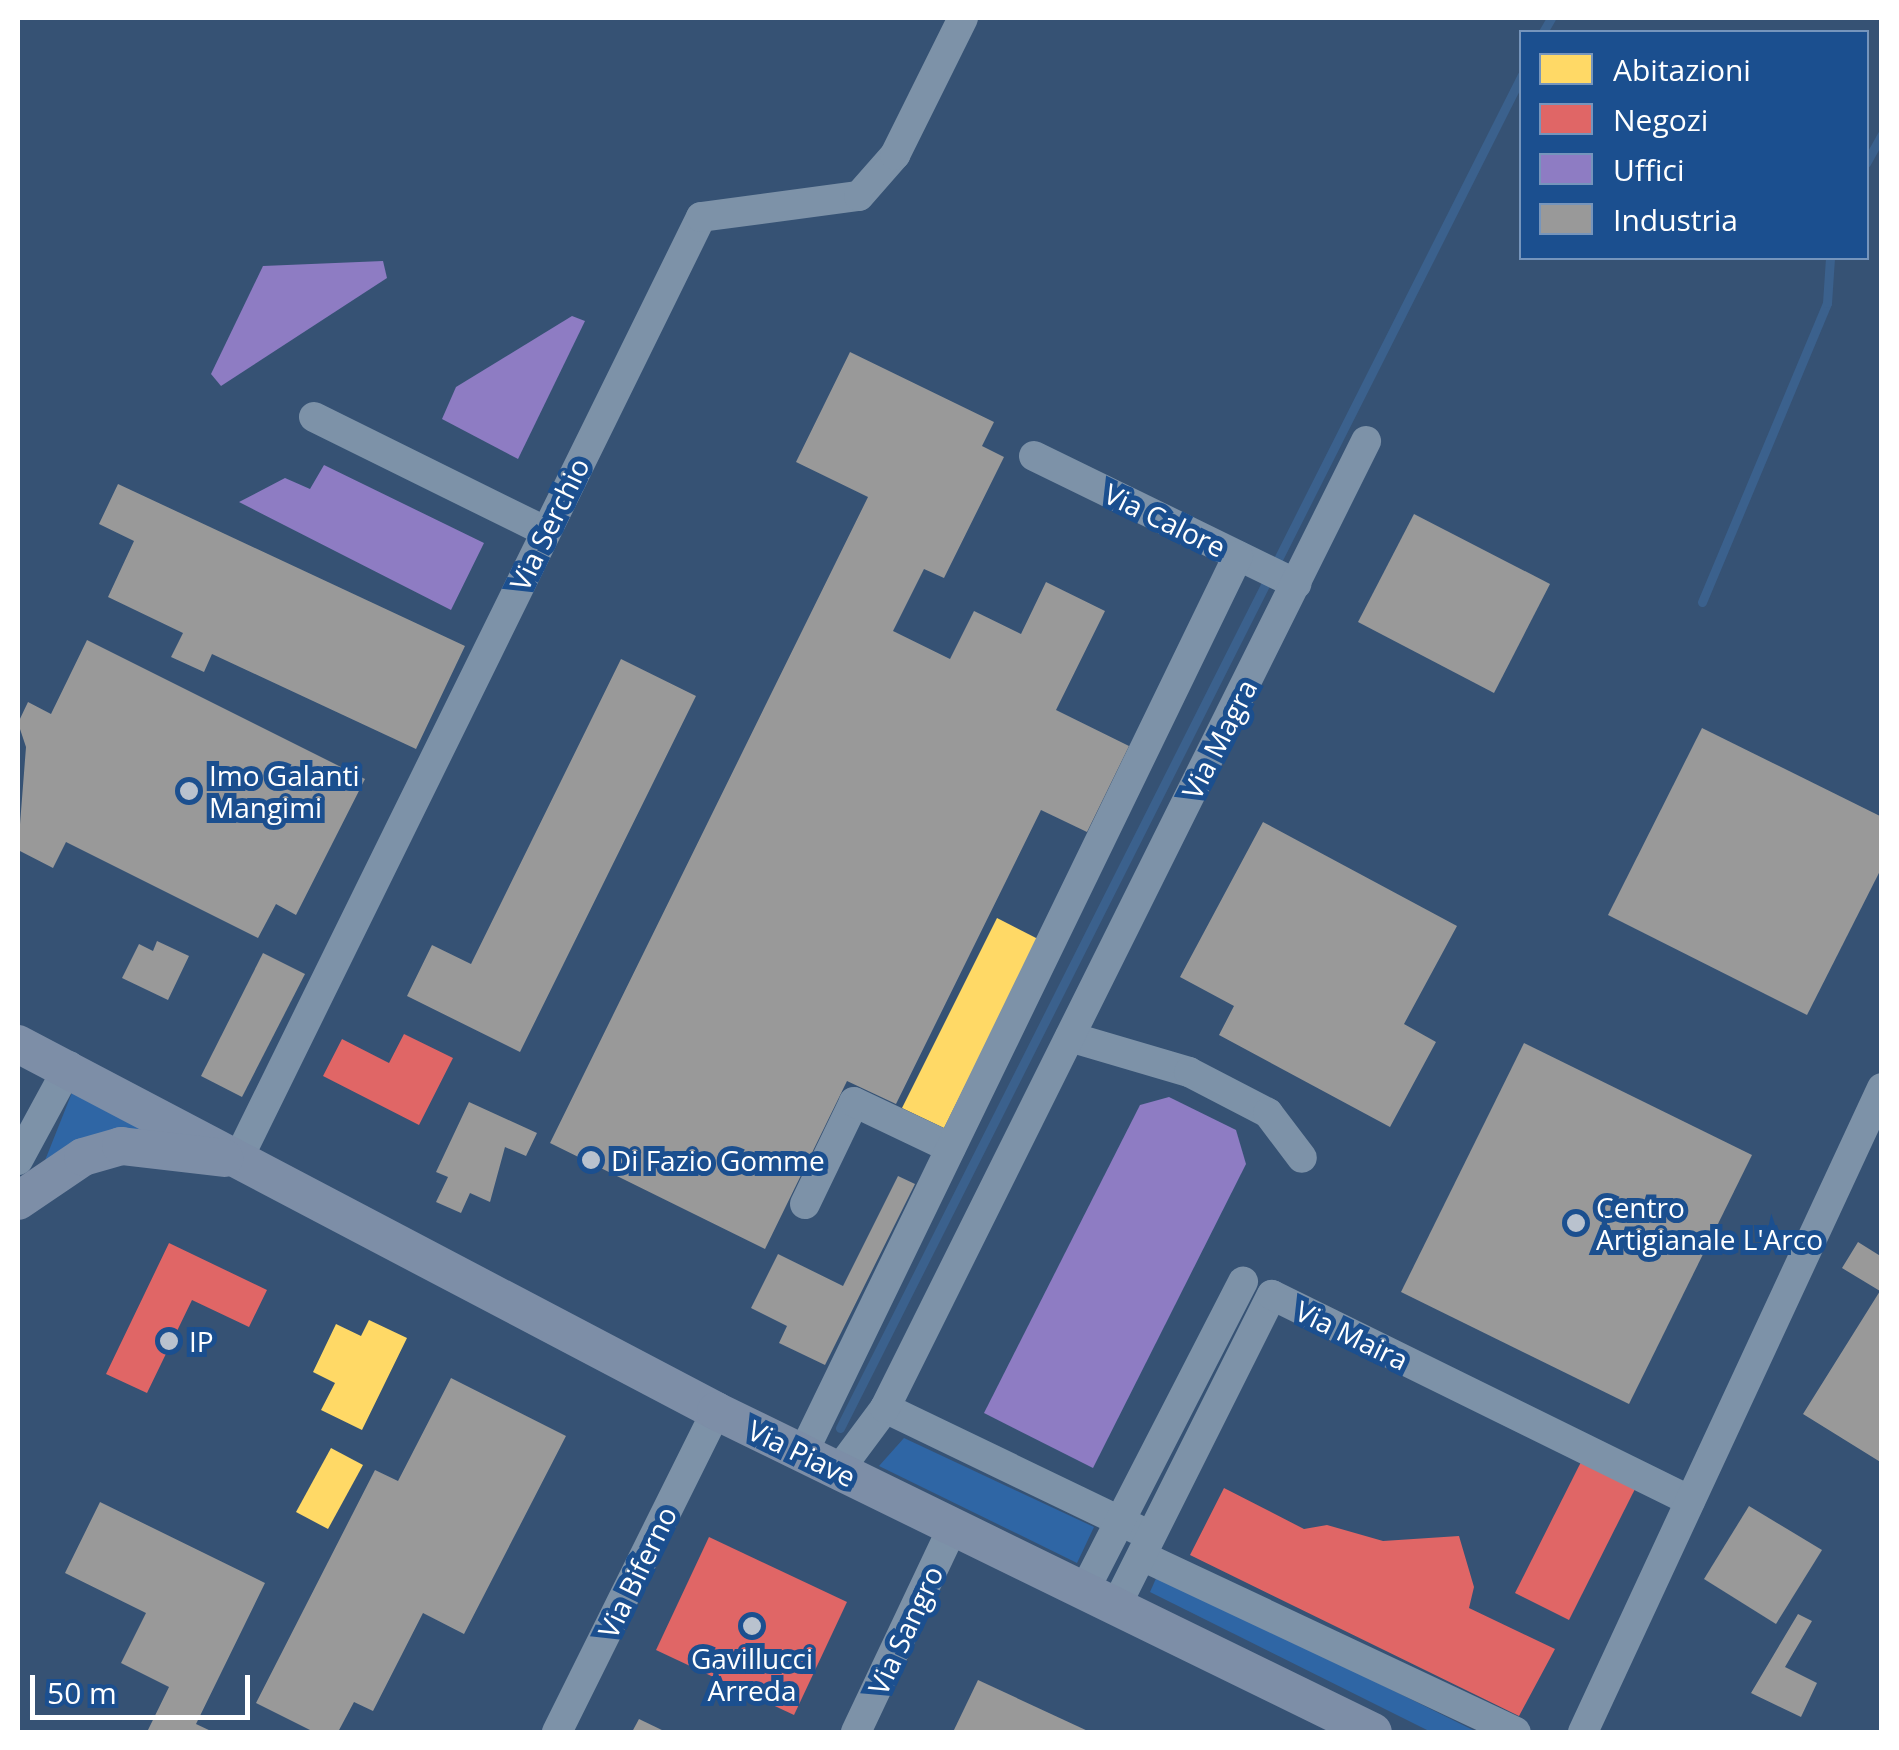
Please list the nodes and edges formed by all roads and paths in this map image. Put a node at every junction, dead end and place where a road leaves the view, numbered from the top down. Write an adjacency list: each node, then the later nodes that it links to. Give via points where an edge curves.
1 (963, 18): 5 (street, Via Serchio, via 895,155 859,196 702,217)
2 (314, 417): 5 (street)
3 (1366, 442): 7 (street, Via Magra)
4 (1034, 456): 6 (street, Via Calore)
5 (545, 531): 15 (street, Via Serchio)
6 (1238, 556): 7 (street, Via Calore); 12 (street)
7 (1296, 584): 8 (street, Via Magra)
8 (1070, 1037): 13 (street, via 1205,1080 1268,1113); 19 (street, Via Magra)
9 (18, 1044): 10 (main road, Via Piave)
10 (69, 1066): 14 (street); 15 (main road, Via Piave)
11 (1882, 1088): 23 (street)
12 (951, 1148): 17 (street, via 854,1102); 21 (street)
13 (1302, 1158)
14 (18, 1160)
15 (237, 1161): 16 (main road, Via Piave, via 121,1146 83,1158); 20 (main road, Via Piave)
16 (18, 1200)
17 (805, 1204)
18 (1243, 1281): 24 (street)
19 (885, 1408): 22 (street, Via Magra); 24 (street)
20 (716, 1410): 21 (main road, Via Piave); 28 (street, Via Biferno)
21 (803, 1453): 22 (main road, Via Piave)
22 (838, 1470): 25 (main road, Via Piave)
23 (1690, 1501): 26 (street, Via Maira, via 1272,1296); 32 (street)
24 (1120, 1521): 26 (street); 27 (street)
25 (954, 1526): 27 (main road, Via Piave); 29 (street, Via Sangro)
26 (1147, 1546): 27 (street, Via Maira); 31 (street)
27 (1100, 1599): 30 (main road, Via Piave)
28 (558, 1732)
29 (856, 1732)
30 (1373, 1732)
31 (1516, 1732)
32 (1583, 1732)

